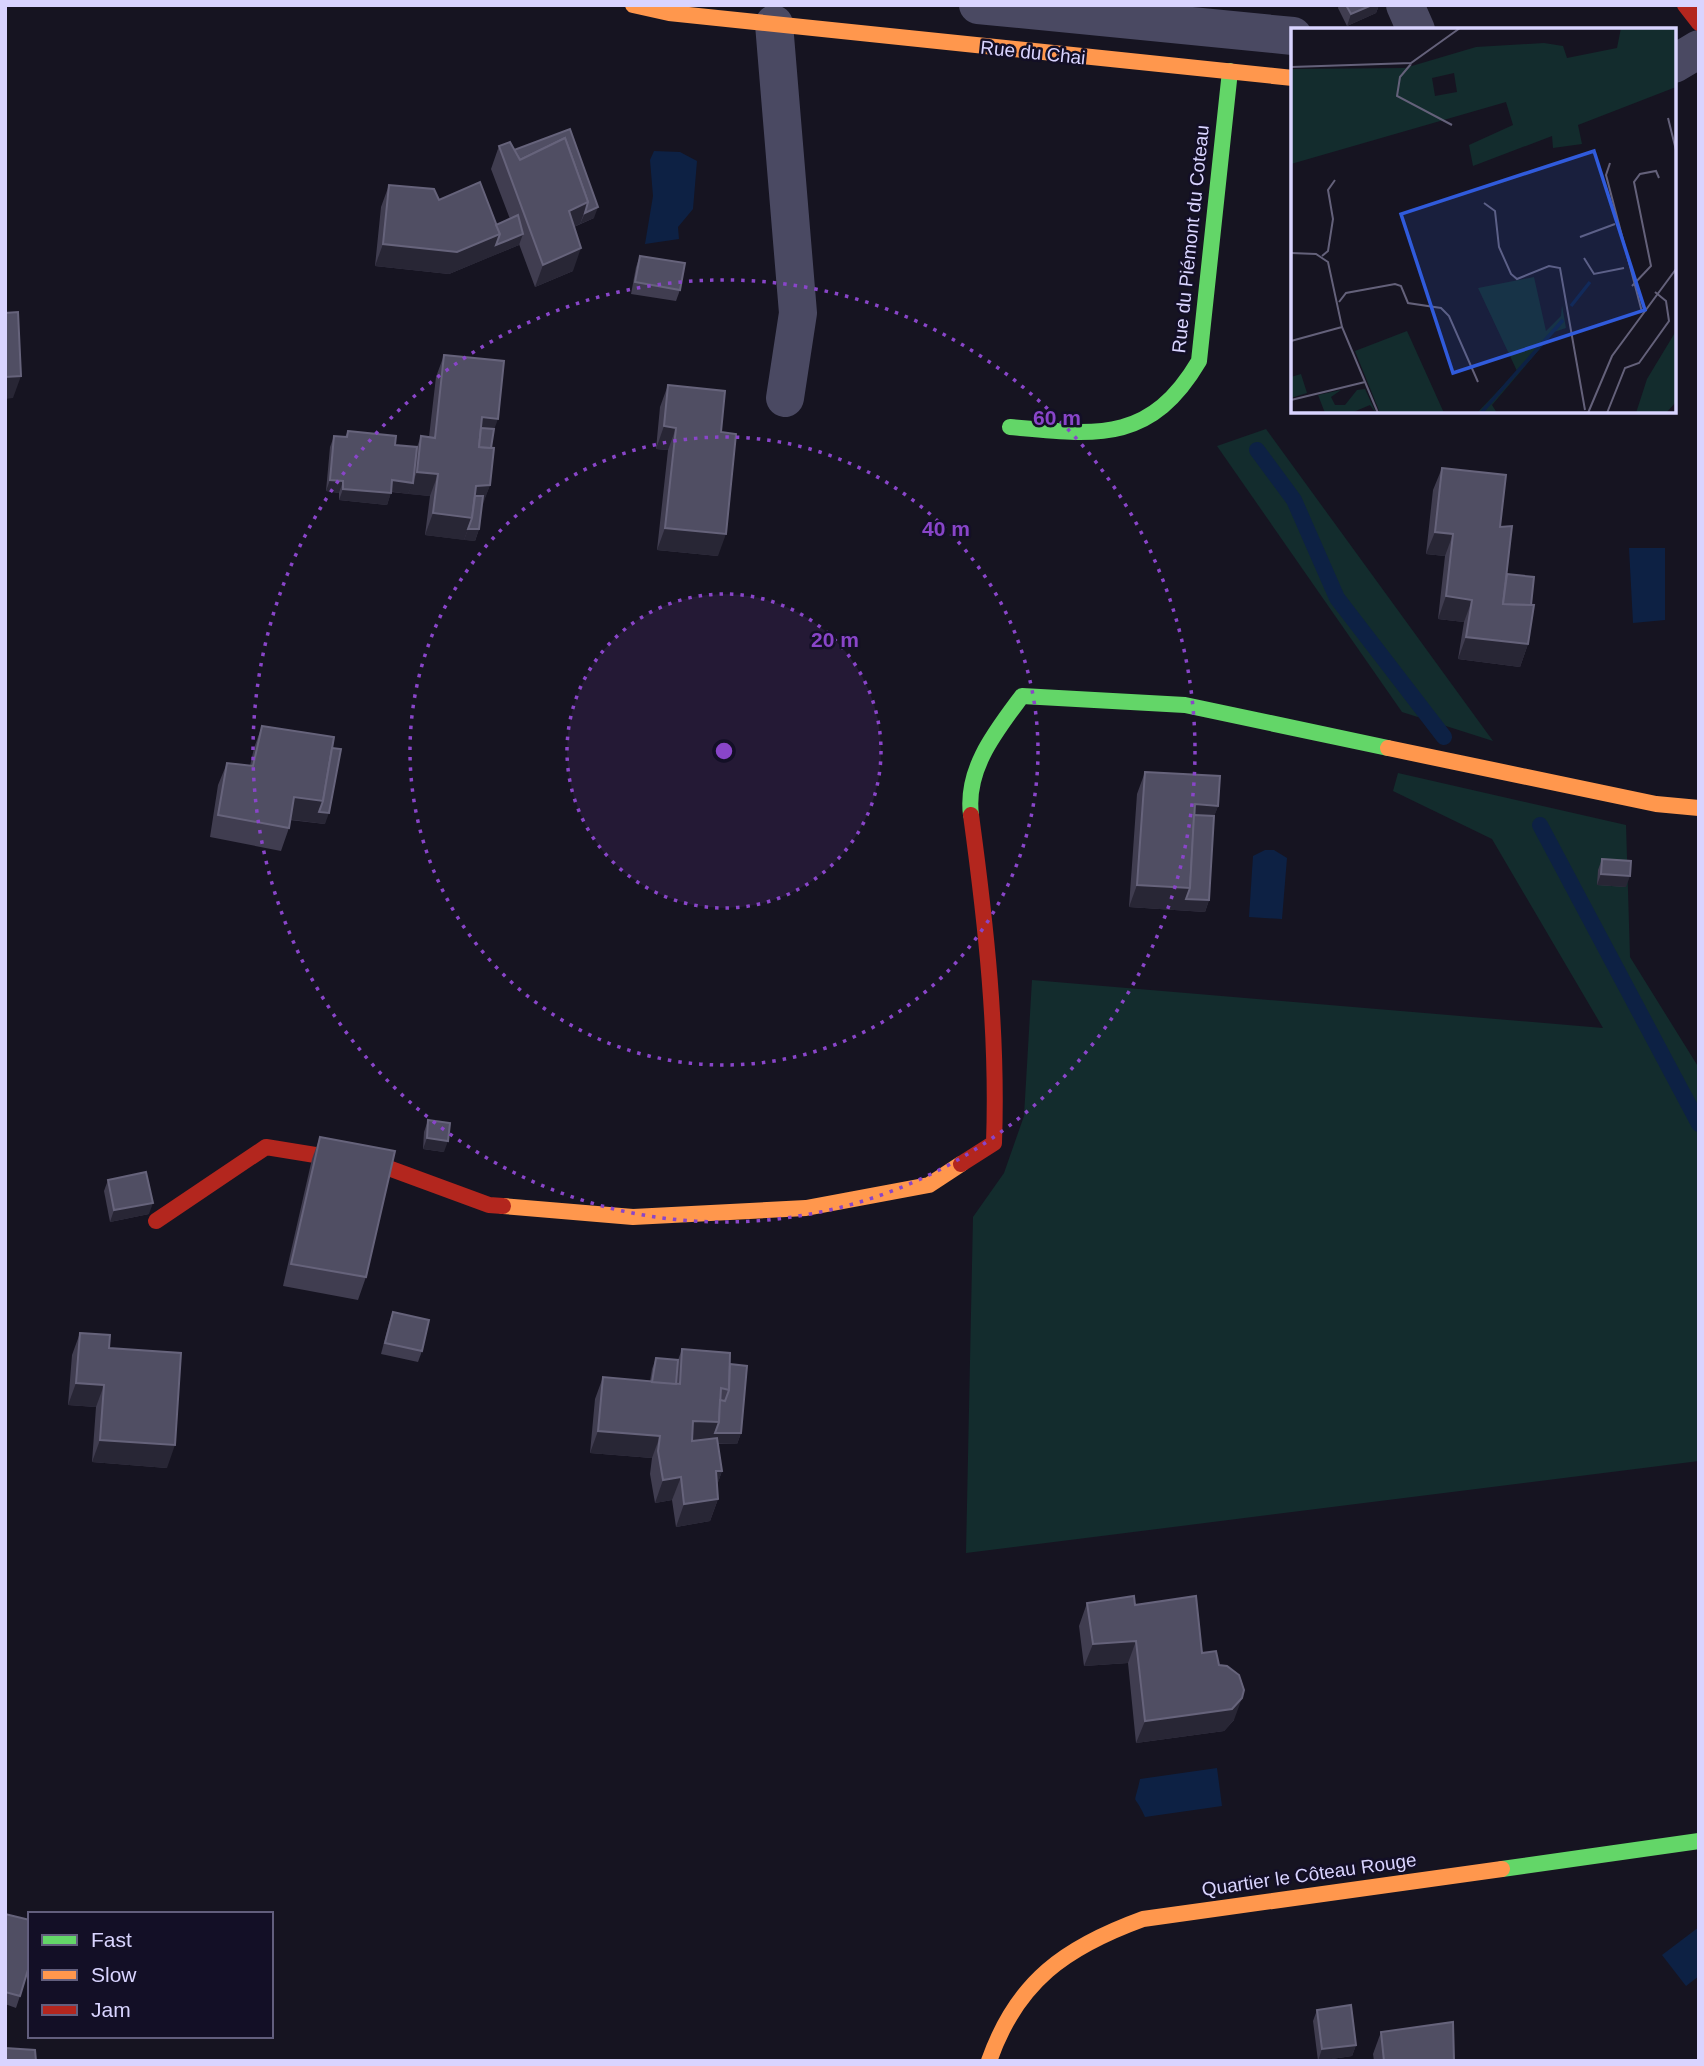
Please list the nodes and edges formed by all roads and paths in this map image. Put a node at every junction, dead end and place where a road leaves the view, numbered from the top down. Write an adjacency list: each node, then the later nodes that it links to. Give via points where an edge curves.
1 (633, 5): 6 (street, Rue du Chai)
2 (978, 5): 8 (street)
3 (1405, 5): 7 (street)
4 (1685, 5): 5 (street)
5 (1699, 23)
6 (774, 24): 9 (street, Rue du Chai); 11 (street, via 798,313)
7 (1415, 28)
8 (1291, 36)
9 (1230, 71): 10 (street, Rue du Chai); 12 (street, Rue du Piémont du Coteau, via 1199,361 1187,387 1141,422 1104,433)
10 (1291, 78)
11 (785, 398)
12 (1010, 427)
13 (1699, 808): 14 (street, via 1656,804 1185,705 1021,696 986,744 968,797 986,925 996,1053 994,1143 929,1185 806,1208 633,1217 489,1205 383,1166 266,1147)
14 (156, 1221)
15 (1699, 1841): 16 (street, Quartier le Côteau Rouge, via 1143,1919 1105,1932 1041,1975 1006,2019)
16 (989, 2061)

